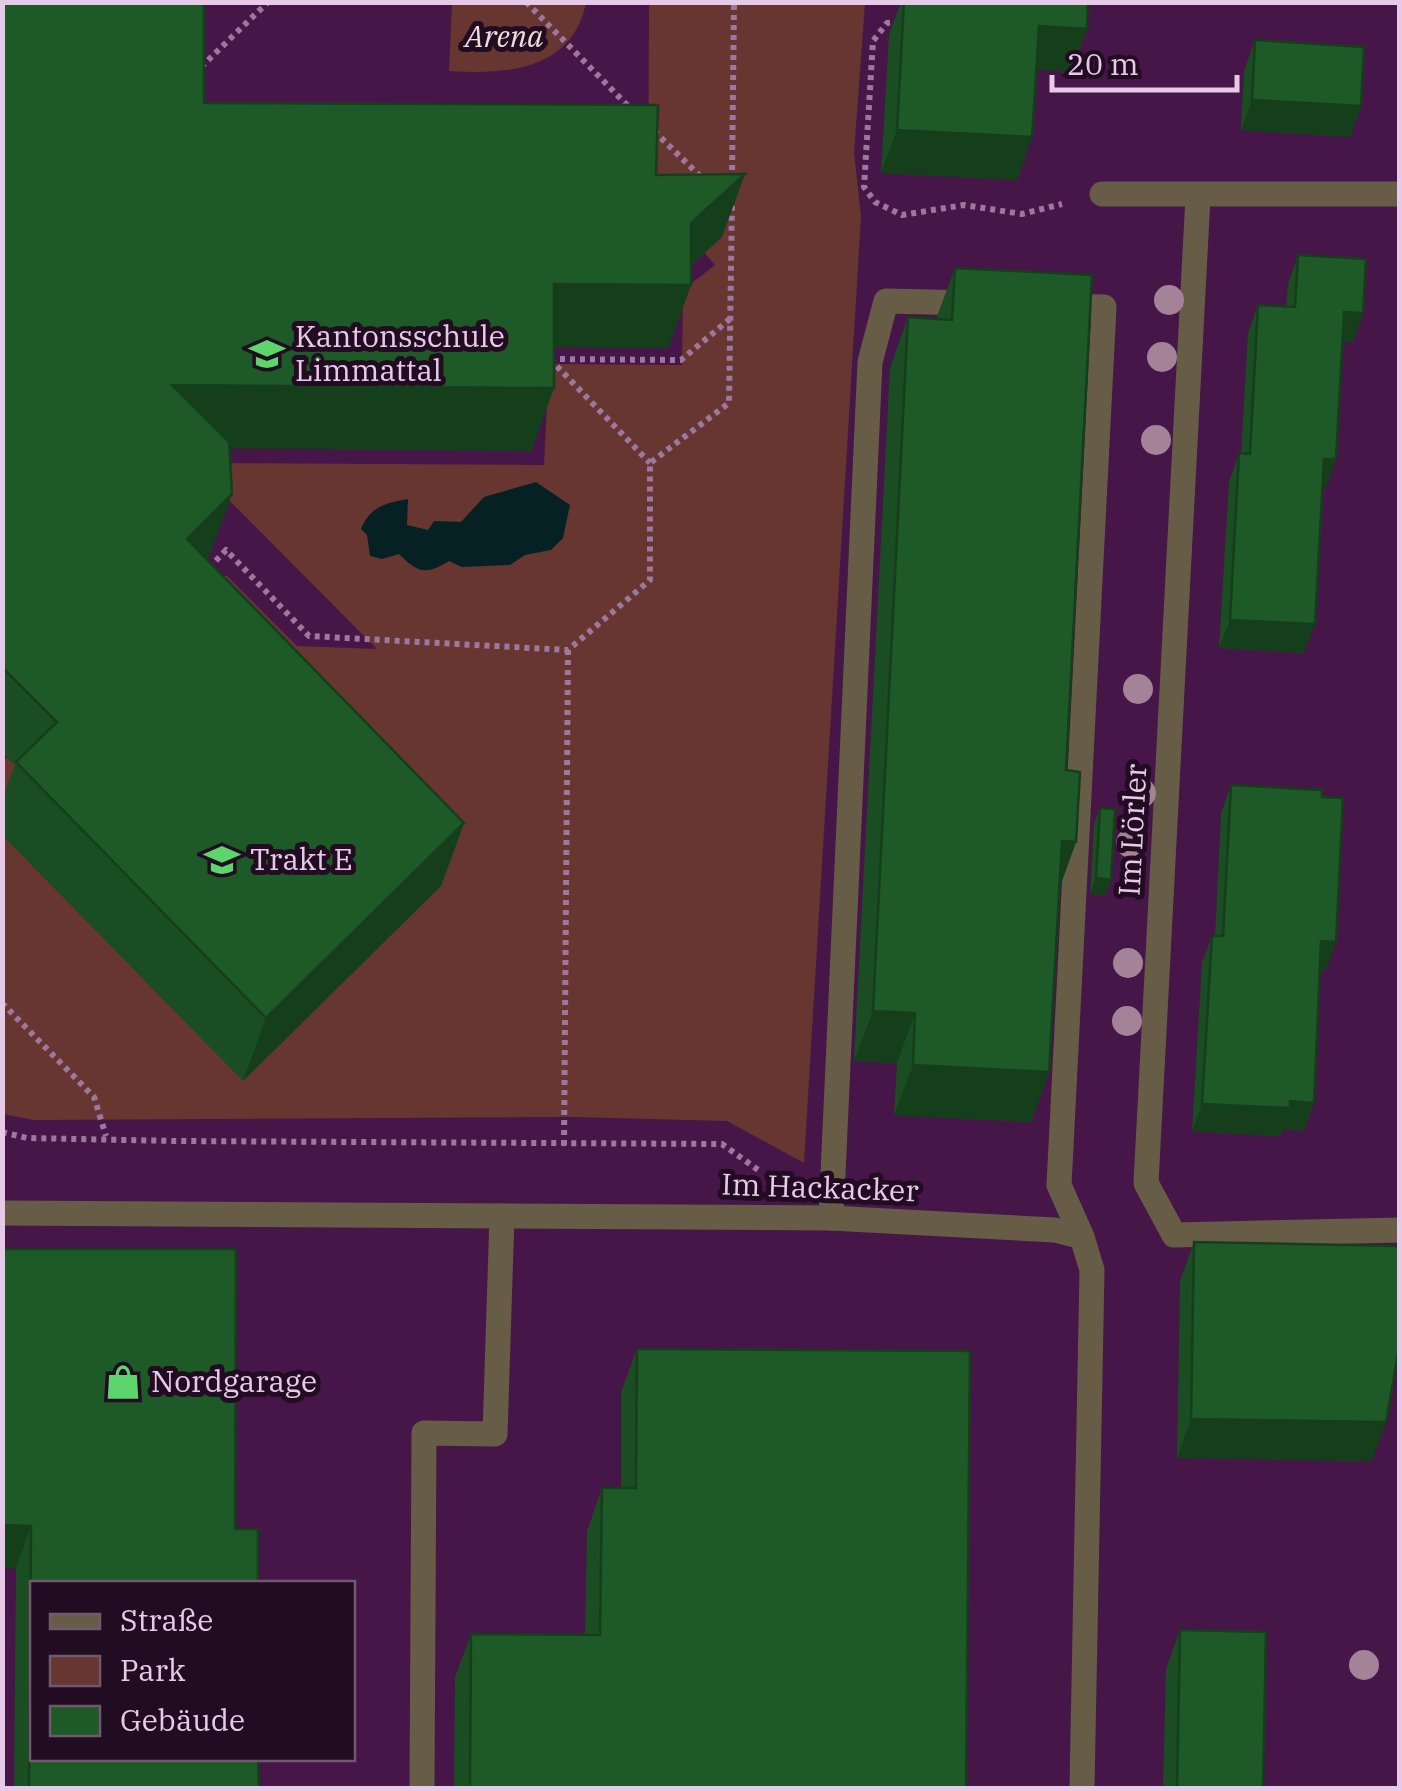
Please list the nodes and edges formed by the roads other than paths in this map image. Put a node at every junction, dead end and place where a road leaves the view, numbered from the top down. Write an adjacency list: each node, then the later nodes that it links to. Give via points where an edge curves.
1 (1102, 194): 3 (street)
2 (1400, 194): 3 (street)
3 (1198, 196): 7 (street, Im Lörler, via 1146,1183 1174,1235)
4 (2, 1213): 5 (street, Im Hackacker)
5 (502, 1216): 6 (street, Im Hackacker); 9 (street, via 495,1434 424,1433)
6 (831, 1218): 8 (street, Im Hackacker); 8 (street, via 870,362 886,300 1104,307 1059,1185)
7 (1400, 1230)
8 (1082, 1237): 10 (street, via 1092,1270)
9 (422, 1788)
10 (1082, 1788)

